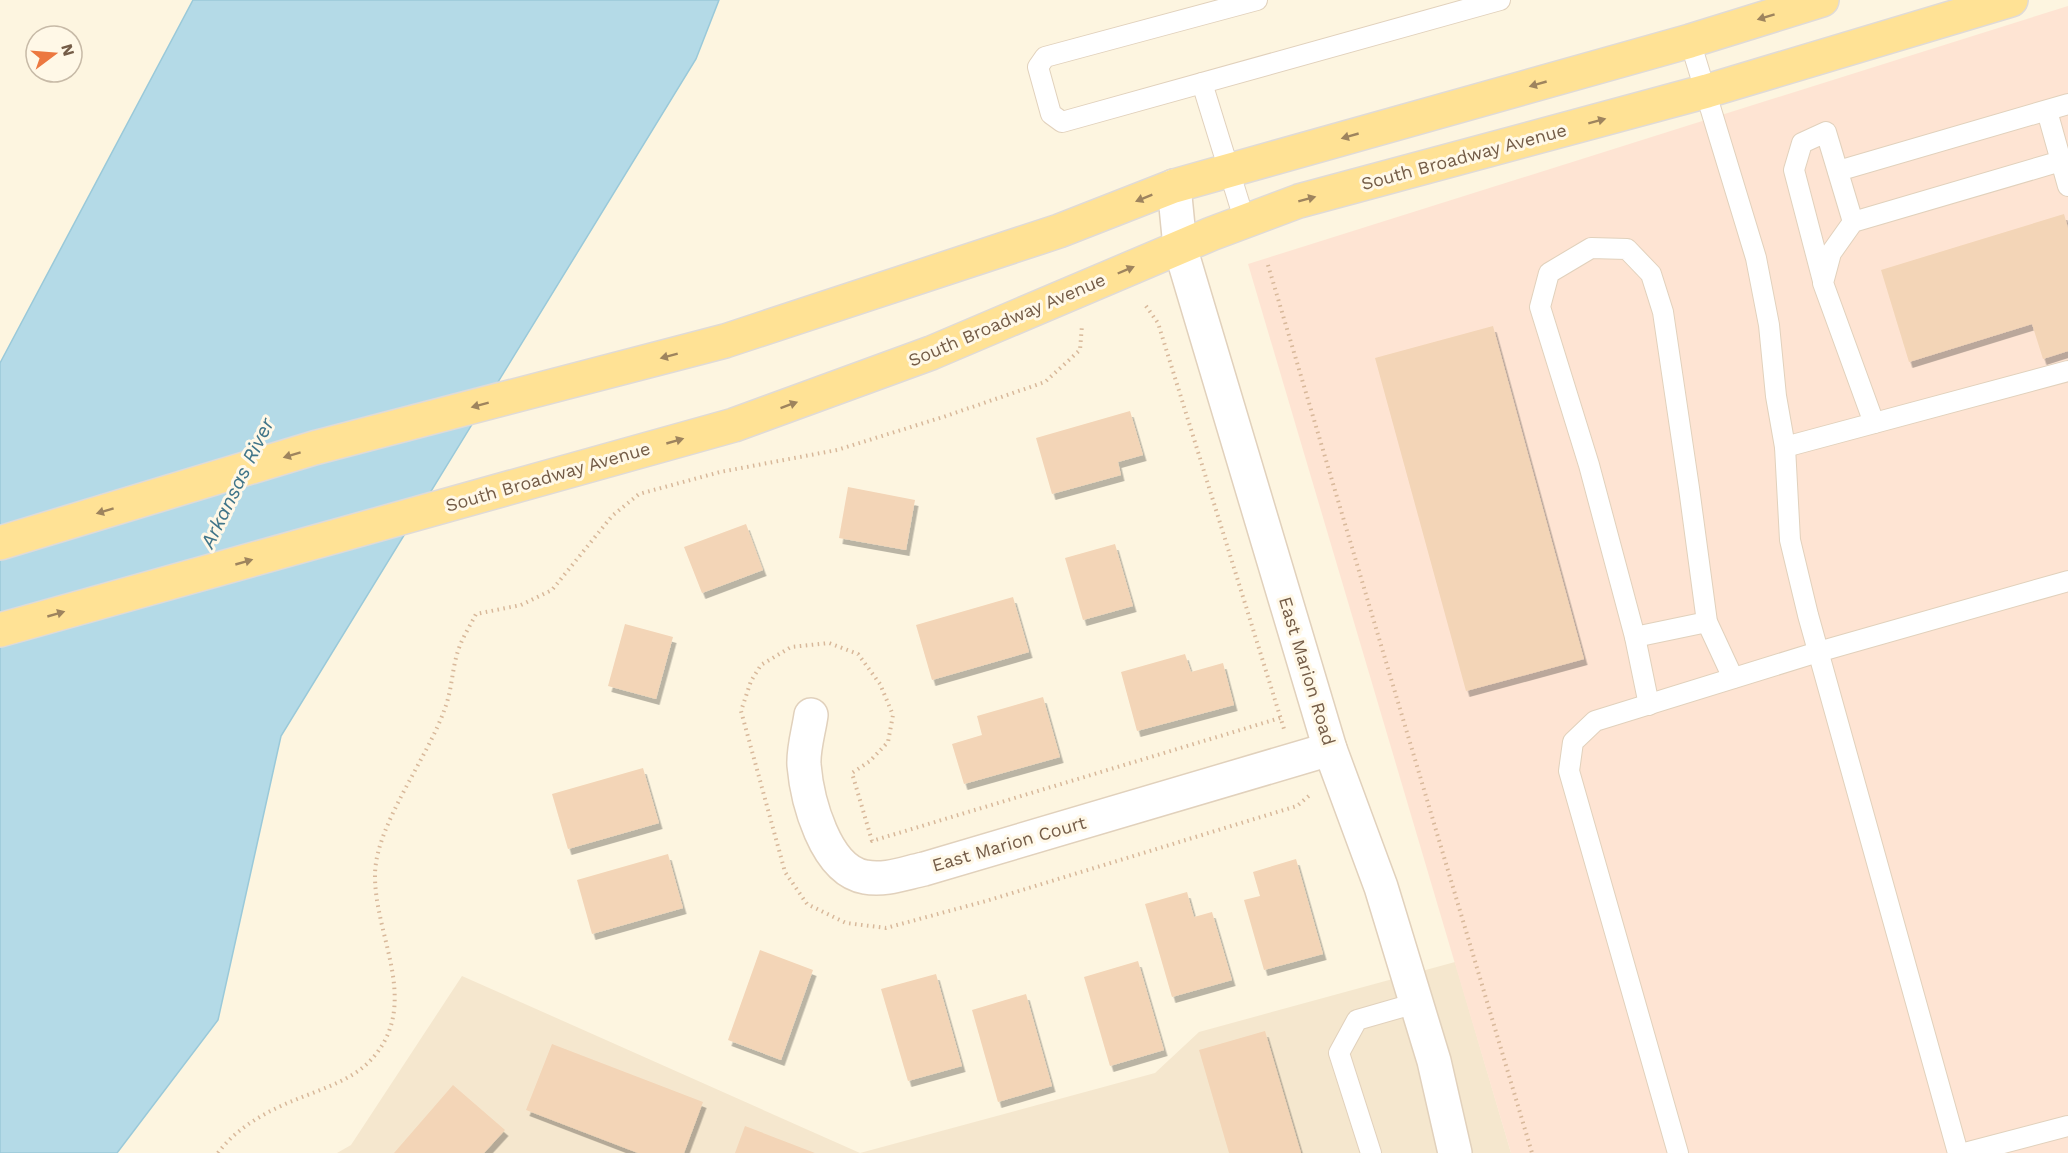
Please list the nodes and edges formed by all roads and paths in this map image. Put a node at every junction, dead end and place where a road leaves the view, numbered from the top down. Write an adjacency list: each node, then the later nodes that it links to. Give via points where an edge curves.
1 (1257, 0): 6 (lane, via 1045,57 1038,67 1051,114 1062,122)
2 (1500, 0): 6 (lane)
3 (1821, 0): 5 (main road, one-way to 5)
4 (2011, 0): 7 (main road, South Broadway Avenue)
5 (1690, 41): 7 (lane); 11 (main road, one-way to 11)
6 (1202, 83): 11 (lane)
7 (1707, 91): 15 (main road, South Broadway Avenue, one-way to 7, via 1299,201); 24 (lane, via 1756,258)
8 (2068, 104): 9 (lane)
9 (2047, 111): 10 (lane); 12 (lane)
10 (2061, 161): 14 (lane); 16 (lane)
11 (1229, 170): 13 (main road); 15 (lane)
12 (1838, 171): 16 (lane); 19 (lane, via 1826,132 1802,143 1794,170)
13 (1174, 186): 17 (street, East Marion Road); 25 (main road, one-way to 25, via 1059,231 725,341 314,448)
14 (2068, 186)
15 (1245, 222): 17 (main road, South Broadway Avenue)
16 (1853, 222): 19 (lane, via 1831,253)
17 (1180, 247): 28 (main road, South Broadway Avenue, one-way to 17, via 734,425 931,353); 35 (street, East Marion Road)
18 (1268, 265): 42 (path)
19 (1823, 283): 23 (lane)
20 (1146, 306): 34 (path, via 1158,323)
21 (1082, 329): 39 (path, via 1080,350 1045,382 837,450 720,472 639,494 612,516 552,590 521,604 476,614 458,650 446,708 378,851 375,875 396,997 393,1023 379,1050 360,1070 331,1087 263,1114)
22 (2068, 371): 23 (lane)
23 (1874, 423): 24 (lane)
24 (1785, 447): 30 (lane, via 1790,540)
25 (0, 543)
26 (2068, 581): 30 (lane)
27 (1707, 622): 29 (lane); 29 (lane, via 1660,303 1651,274 1627,249 1591,248 1549,273 1540,307 1589,465); 31 (lane)
28 (0, 630)
29 (1635, 637): 32 (lane)
30 (1818, 652): 31 (lane); 44 (lane)
31 (1732, 678): 32 (lane)
32 (1649, 705): 43 (lane, via 1595,721 1573,742 1569,771)
33 (811, 715): 36 (street, East Marion Court, via 804,763 811,805 831,850 842,865 863,877 885,879)
34 (1280, 718): 36 (path); 36 (path, via 872,841 852,773 888,742 892,715 880,684 858,654 829,643 791,647 761,665 741,711 785,872 807,904 846,923 886,928 1297,806 1312,794)
35 (1330, 749): 36 (street, East Marion Court); 37 (street, East Marion Road, via 1381,887)
36 (1296, 759)
37 (1416, 1003): 40 (lane, via 1357,1020 1339,1053); 41 (street, East Marion Road)
38 (2068, 1126): 45 (lane)
39 (218, 1153)
40 (1371, 1153)
41 (1455, 1153)
42 (1532, 1153)
43 (1678, 1153)
44 (1958, 1153)
45 (1965, 1153)

